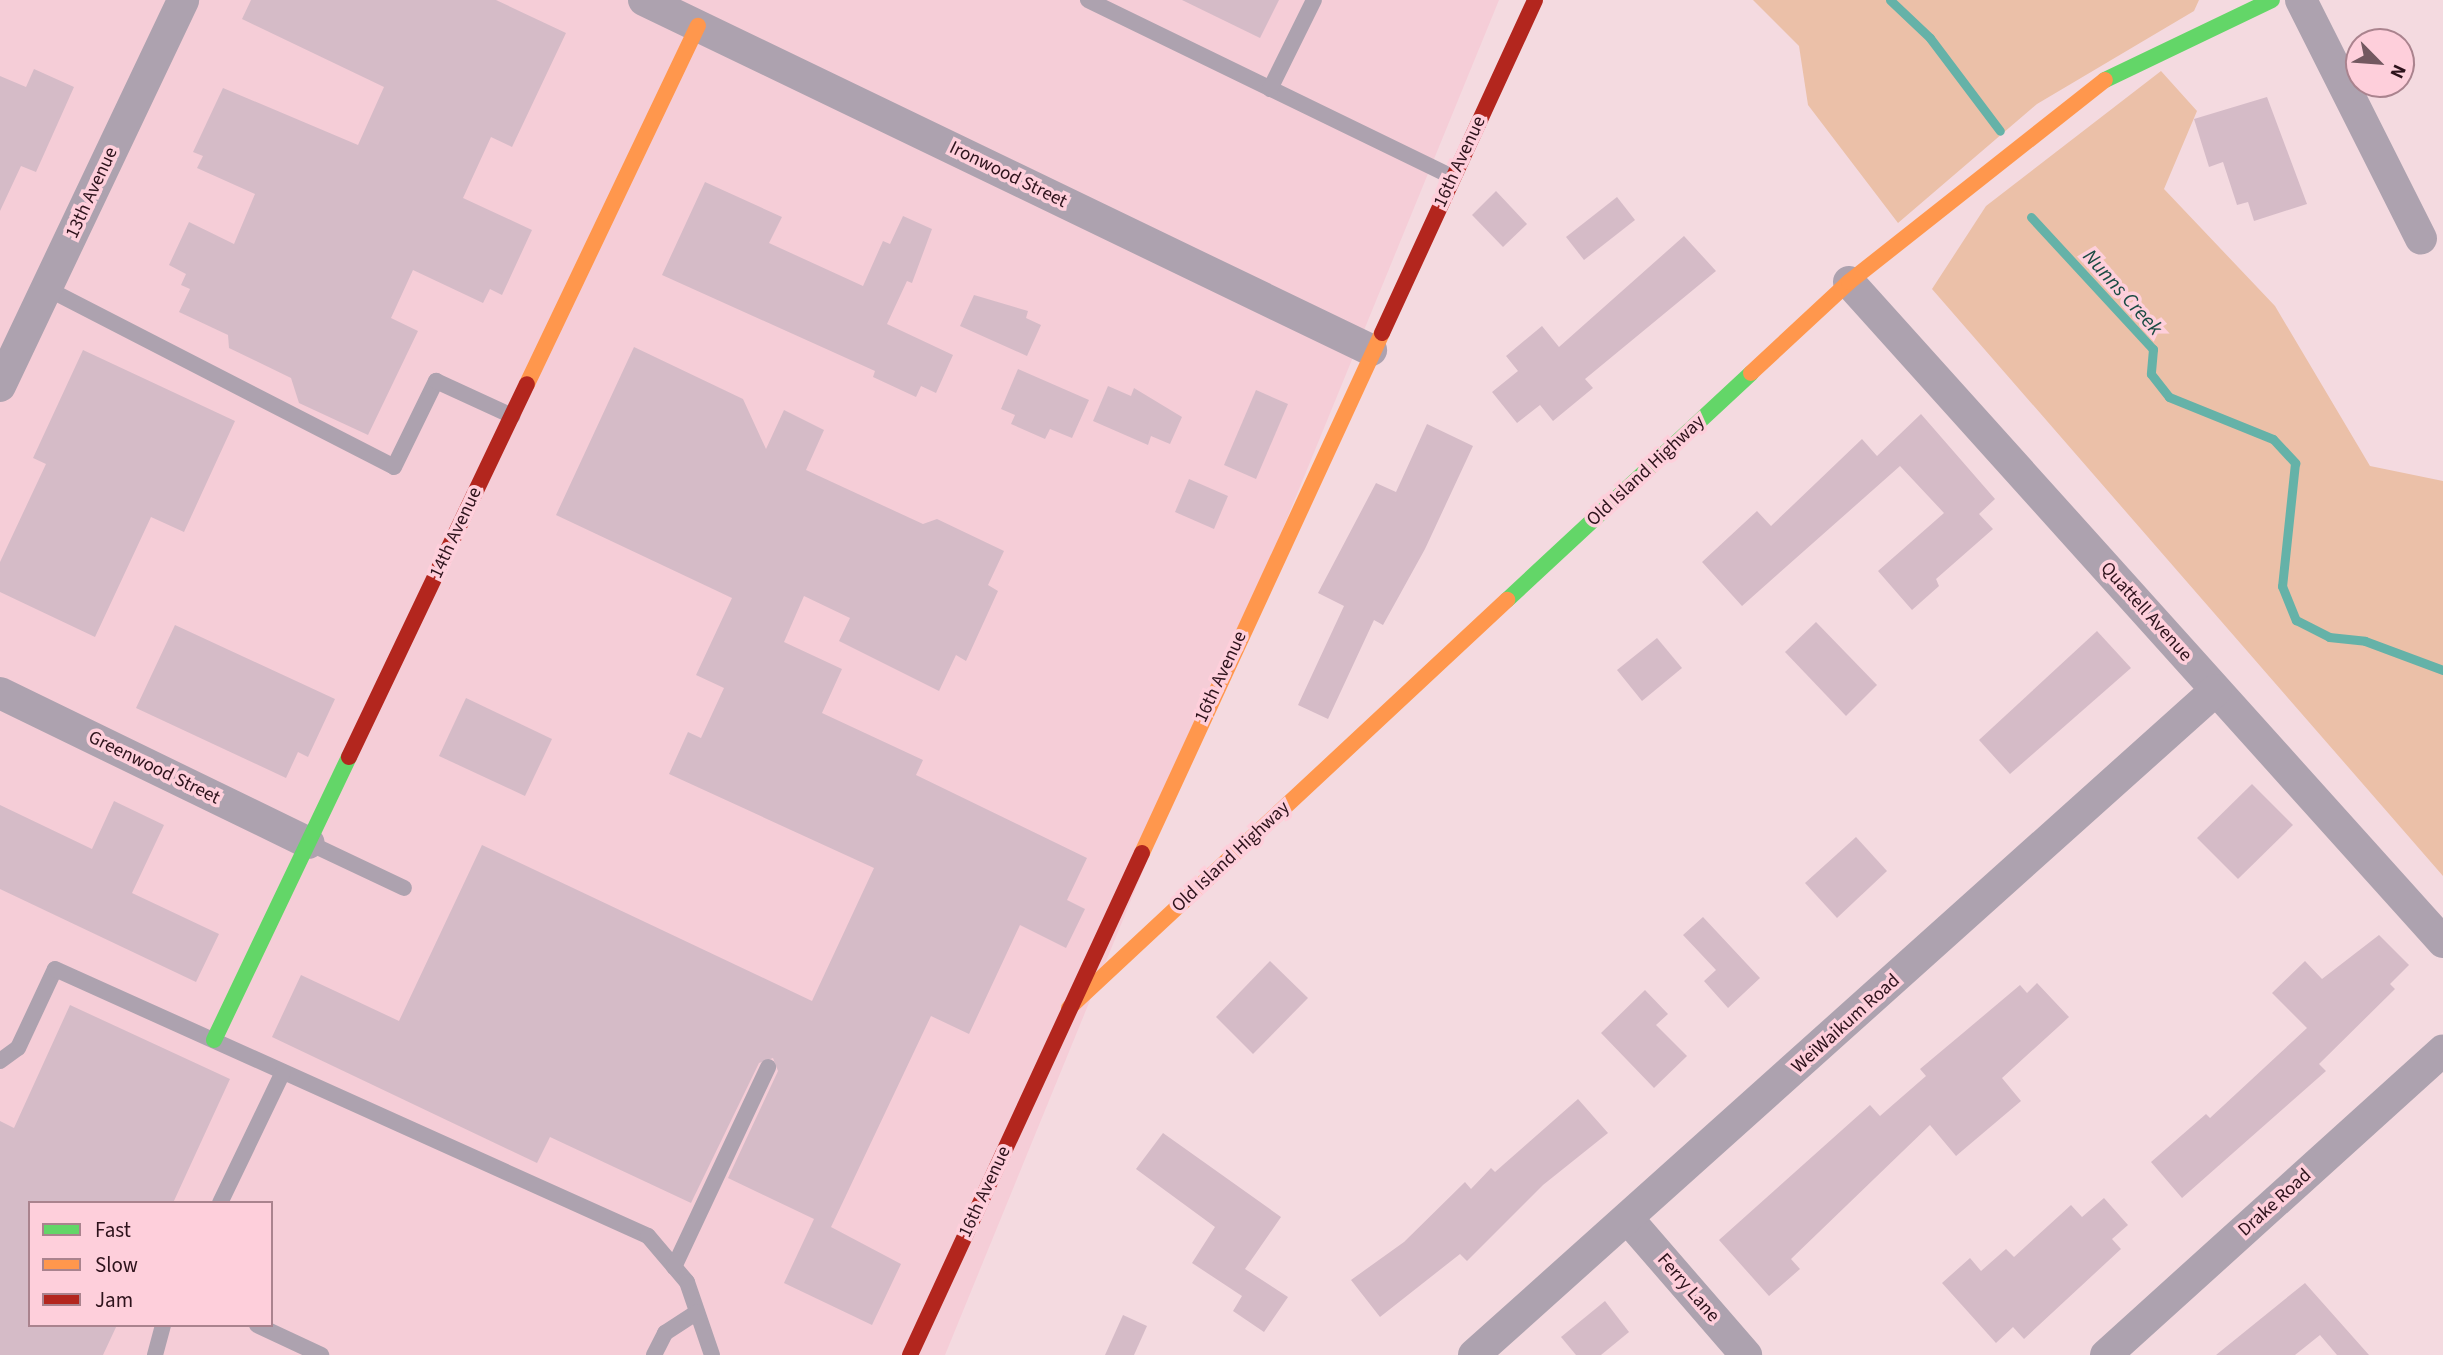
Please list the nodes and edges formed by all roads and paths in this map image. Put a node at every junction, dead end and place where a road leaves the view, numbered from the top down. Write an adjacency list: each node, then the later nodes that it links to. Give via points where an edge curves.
1 (184, 0): 13 (street, 13th Avenue)
2 (644, 0): 8 (street, Ironwood Street)
3 (1088, 0): 9 (lane)
4 (1314, 0): 9 (lane)
5 (1535, 0): 10 (street, 16th Avenue)
6 (2272, 0): 12 (street, Old Island Highway, via 2103,81)
7 (2301, 0): 11 (street)
8 (698, 26): 14 (street, Ironwood Street); 16 (street, 14th Avenue)
9 (1270, 89): 10 (lane)
10 (1453, 177): 14 (street, 16th Avenue)
11 (2421, 239)
12 (1849, 282): 17 (street, Quattell Avenue); 22 (street, Old Island Highway)
13 (46, 288): 15 (street, 13th Avenue); 16 (lane, via 394,467 436,381)
14 (1371, 350): 22 (street, 16th Avenue)
15 (0, 386)
16 (512, 416): 19 (street, 14th Avenue)
17 (2216, 690): 21 (street, Quattell Avenue); 29 (street, WeiWaikum Road)
18 (0, 693): 19 (street, Greenwood Street)
19 (309, 843): 20 (lane); 23 (street, 14th Avenue)
20 (404, 888)
21 (2443, 942)
22 (1069, 1008): 38 (street, 16th Avenue)
23 (214, 1040): 25 (lane, via 55,969 18,1048); 27 (lane)
24 (2443, 1051): 41 (street, Drake Road)
25 (0, 1061)
26 (768, 1068): 30 (lane)
27 (283, 1072): 28 (lane); 30 (lane, via 648,1236)
28 (221, 1201)
29 (1629, 1220): 39 (street, WeiWaikum Road); 40 (street, Ferry Lane)
30 (674, 1267): 31 (lane)
31 (697, 1312): 36 (lane, via 665,1333); 37 (lane)
32 (162, 1327): 34 (lane)
33 (261, 1327): 35 (lane)
34 (155, 1355)
35 (321, 1355)
36 (654, 1355)
37 (712, 1355)
38 (910, 1355)
39 (1474, 1355)
40 (1746, 1355)
41 (2106, 1355)

